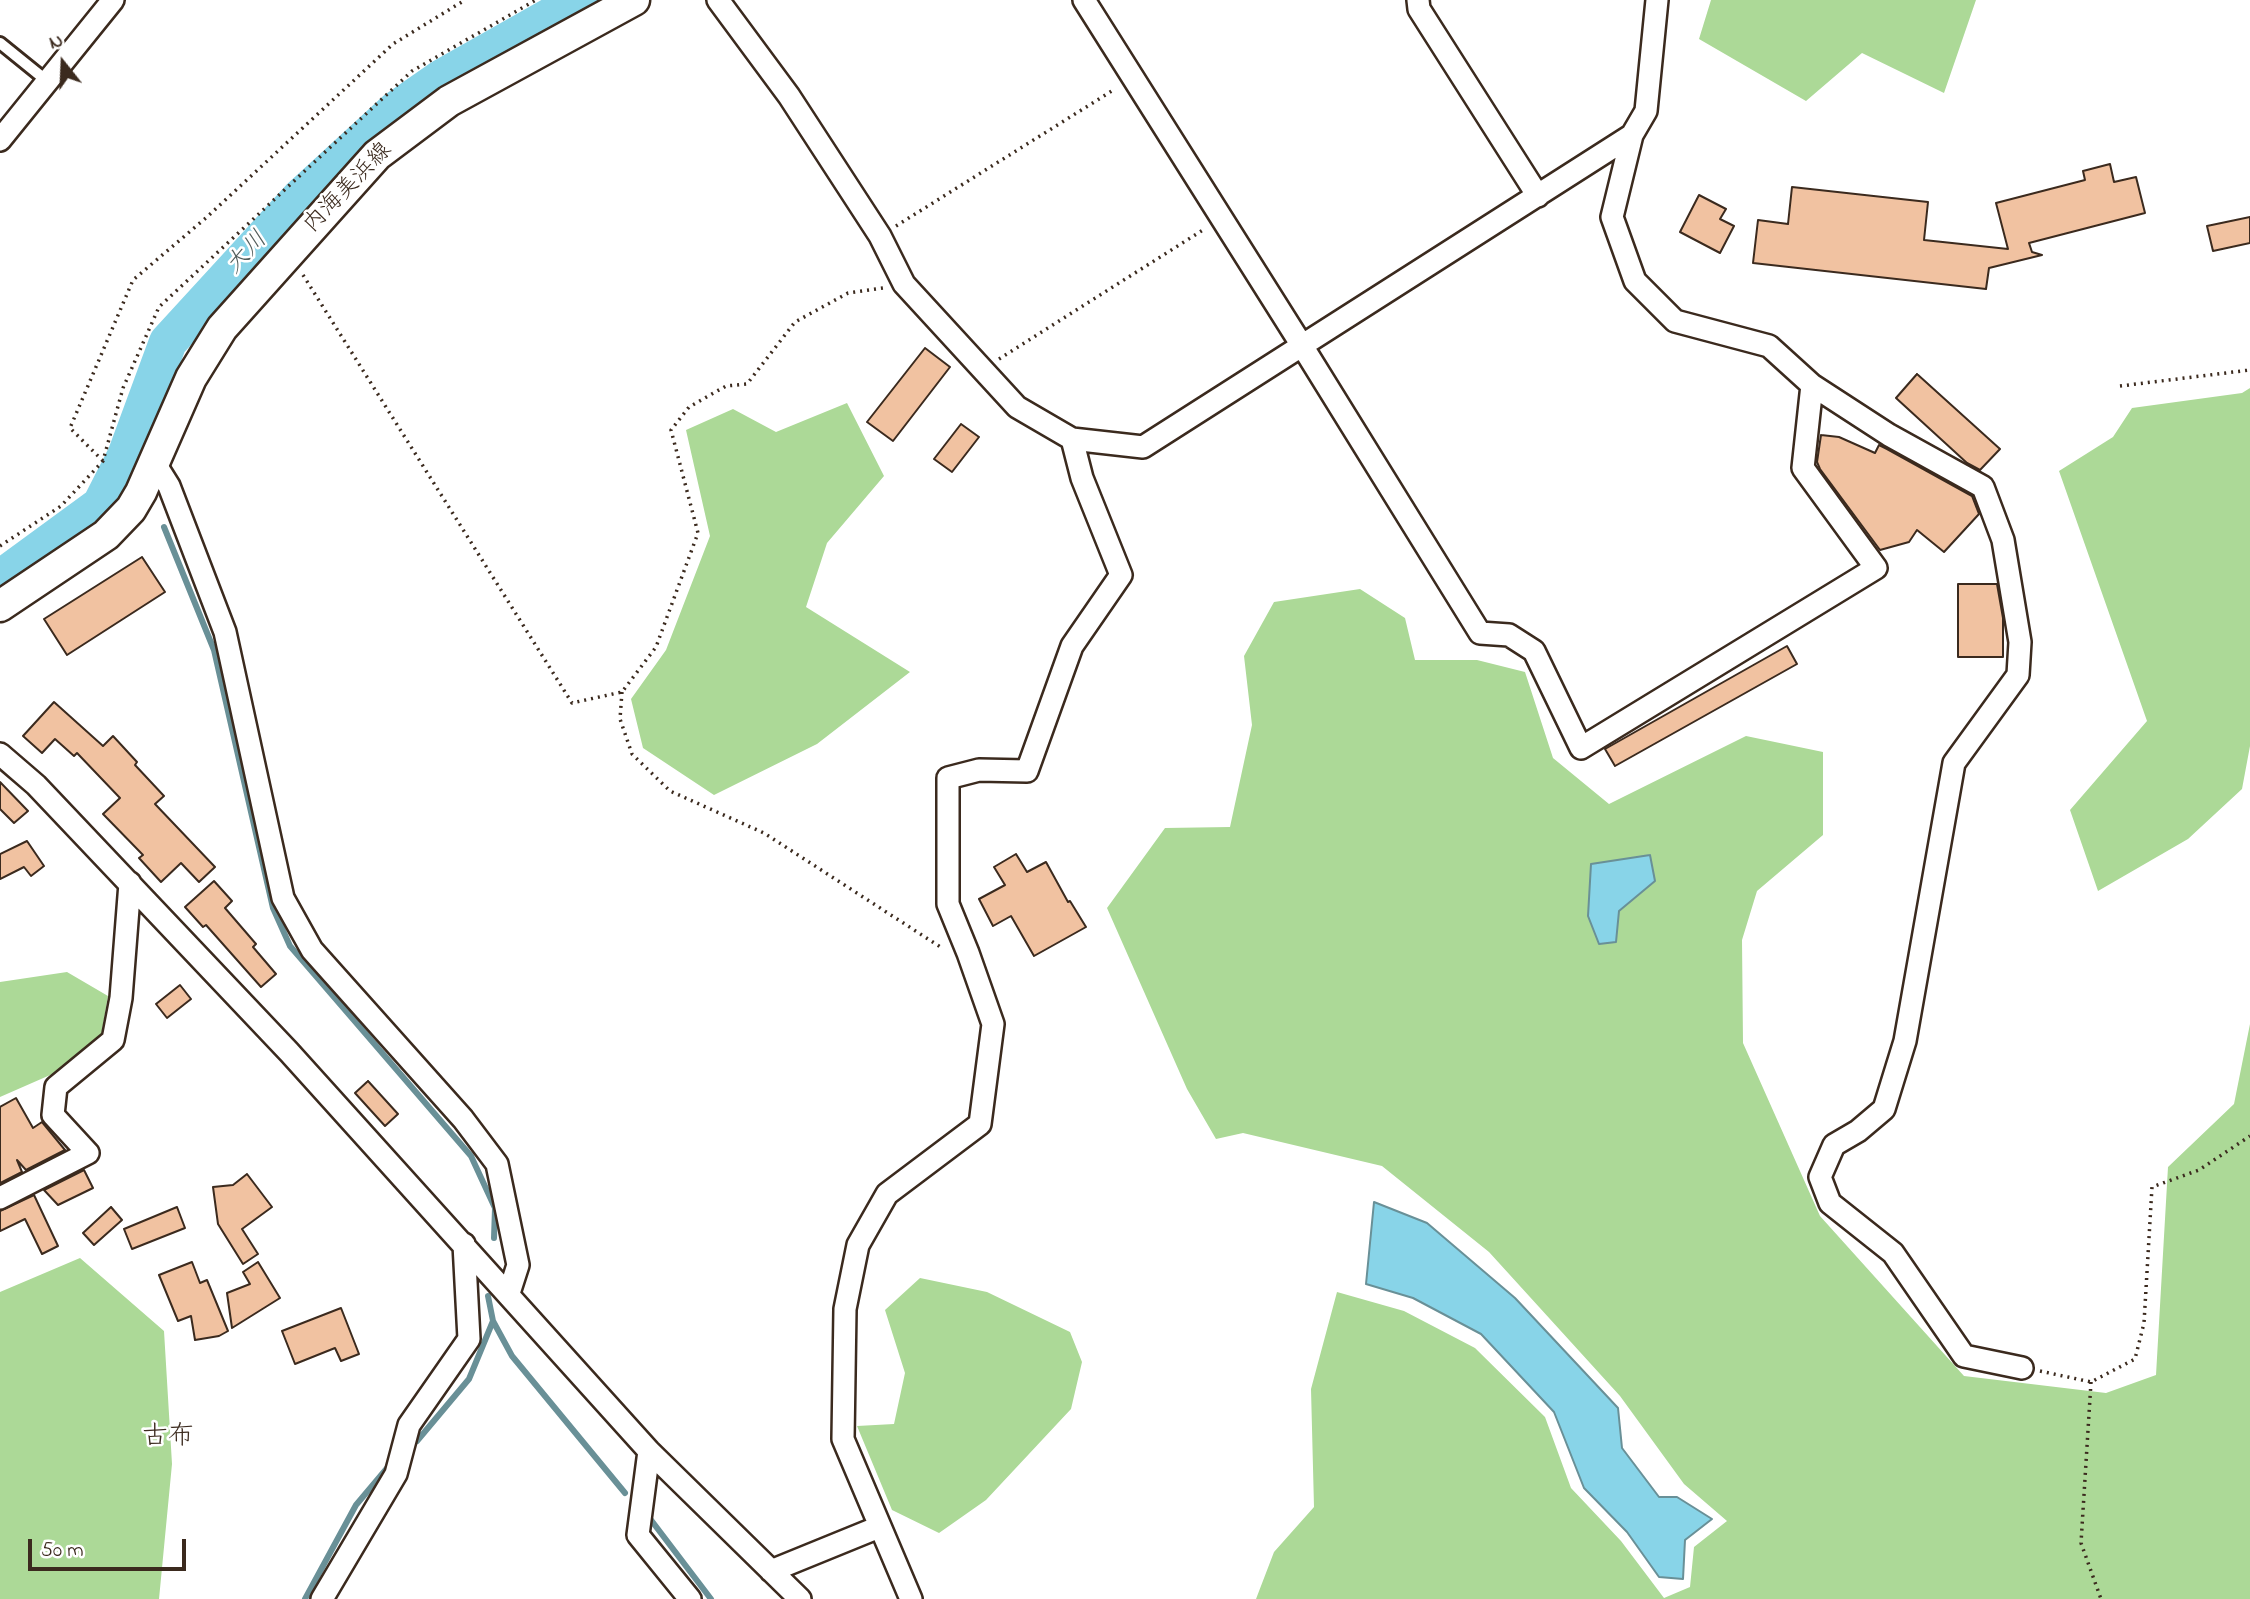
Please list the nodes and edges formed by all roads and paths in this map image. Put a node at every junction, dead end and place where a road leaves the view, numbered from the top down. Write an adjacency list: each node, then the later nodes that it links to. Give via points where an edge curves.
1 (113, 0): 11 (street)
2 (465, 0): 25 (path, via 393,44 133,280 70,428)
3 (536, 0): 25 (path, via 412,71 159,307 123,388)
4 (634, 0): 17 (main road, 内海美浜線, via 449,101 377,155)
5 (718, 0): 16 (street, via 789,96)
6 (1084, 0): 10 (street)
7 (1418, 0): 14 (street, via 1419,9)
8 (1657, 0): 12 (street, via 1646,111)
9 (0, 43): 11 (lane)
10 (1133, 78): 15 (street); 16 (path)
11 (47, 81): 13 (street)
12 (1632, 135): 14 (street); 22 (street, via 1612,217 1635,281 1675,321 1769,346)
13 (0, 140)
14 (1538, 195): 19 (street)
15 (1222, 218): 19 (street); 20 (path)
16 (880, 236): 18 (street)
17 (289, 252): 26 (main road, 内海美浜線, via 222,328 191,378); 29 (path, via 572,703)
18 (904, 284): 20 (street); 29 (path, via 848,293 795,323 747,383 726,386 689,407 671,429 698,533 656,647)
19 (1301, 344): 22 (street, via 1480,633 1509,635 1534,652 1581,748 1876,568 1802,468); 24 (street, via 1143,447)
20 (983, 370): 24 (street, via 1017,407)
21 (2250, 370): 23 (path)
22 (1812, 385): 37 (street, via 1983,487 2003,540 2020,642 2018,676 1954,763 1905,1041 1884,1109 1833,1145 1820,1177 1830,1203 1893,1253 1964,1356)
23 (2120, 386)
24 (1072, 439): 32 (street, via 1082,478 1121,575 1072,646 1027,771 979,770 948,778 948,904)
25 (103, 461): 27 (path, via 61,506)
26 (154, 462): 28 (main road, 内海美浜線, via 131,509 106,535); 36 (street, via 169,486 225,632 284,898 312,950 463,1119 497,1164 518,1265)
27 (0, 547)
28 (0, 606)
29 (622, 692): 32 (path, via 620,719 632,754 670,791 764,833 952,955)
30 (0, 754): 31 (street)
31 (130, 883): 34 (street, via 113,1040 56,1087 53,1115 88,1153); 35 (street)
32 (968, 953): 40 (street, via 993,1024 980,1124 887,1194 858,1245 845,1309 843,1439)
33 (2250, 1136): 38 (path, via 2199,1170 2152,1187 2144,1323 2135,1359)
34 (0, 1198)
35 (464, 1244): 36 (street); 42 (street, via 469,1339 409,1425 396,1474)
36 (509, 1293): 39 (street)
37 (2022, 1368): 38 (path)
38 (2091, 1382): 46 (path, via 2081,1543)
39 (649, 1451): 41 (street); 43 (street, via 638,1535)
40 (879, 1528): 41 (street); 45 (street)
41 (771, 1571): 44 (street)
42 (322, 1599)
43 (690, 1599)
44 (800, 1599)
45 (911, 1599)
46 (2101, 1599)

